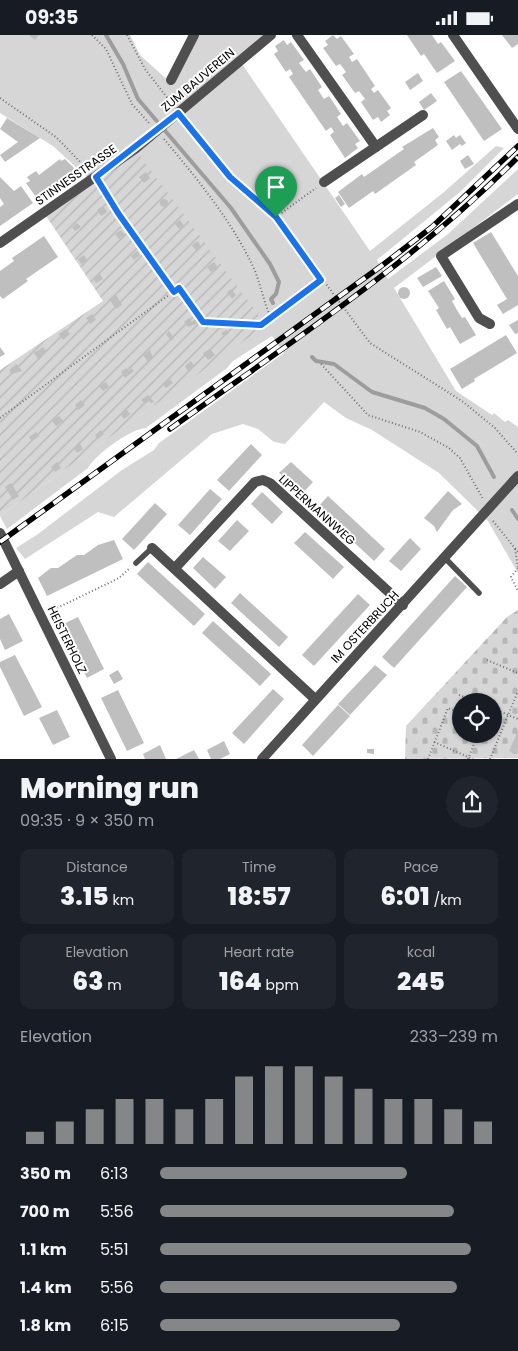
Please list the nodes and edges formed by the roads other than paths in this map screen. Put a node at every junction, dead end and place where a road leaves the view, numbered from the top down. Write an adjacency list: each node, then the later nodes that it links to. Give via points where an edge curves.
1 (194, 35): 5 (street)
2 (271, 35): 7 (street, ZUM BAUVEREIN)
3 (297, 35): 9 (street)
4 (454, 35): 8 (street)
5 (171, 79)
6 (423, 115): 9 (street)
7 (162, 128): 12 (street, STINNESSTRASSE)
8 (518, 129)
9 (376, 147): 10 (street)
10 (324, 182)
11 (518, 204): 13 (street, via 441,256 479,318)
12 (0, 243)
13 (490, 324)
14 (518, 475): 17 (street, IM OSTERBRUCH)
15 (0, 533): 20 (street, HEISTERHOLZ)
16 (152, 548): 18 (lane); 19 (street)
17 (445, 558): 22 (lane); 23 (street, IM OSTERBRUCH)
18 (136, 563)
19 (175, 568): 23 (street, LIPPERMANNWEG, via 255,482 263,480); 24 (street)
20 (19, 571): 21 (street); 25 (street, HEISTERHOLZ)
21 (0, 584)
22 (479, 593)
23 (403, 605): 24 (street, IM OSTERBRUCH)
24 (315, 699): 26 (street, IM OSTERBRUCH)
25 (111, 759)
26 (262, 759)

